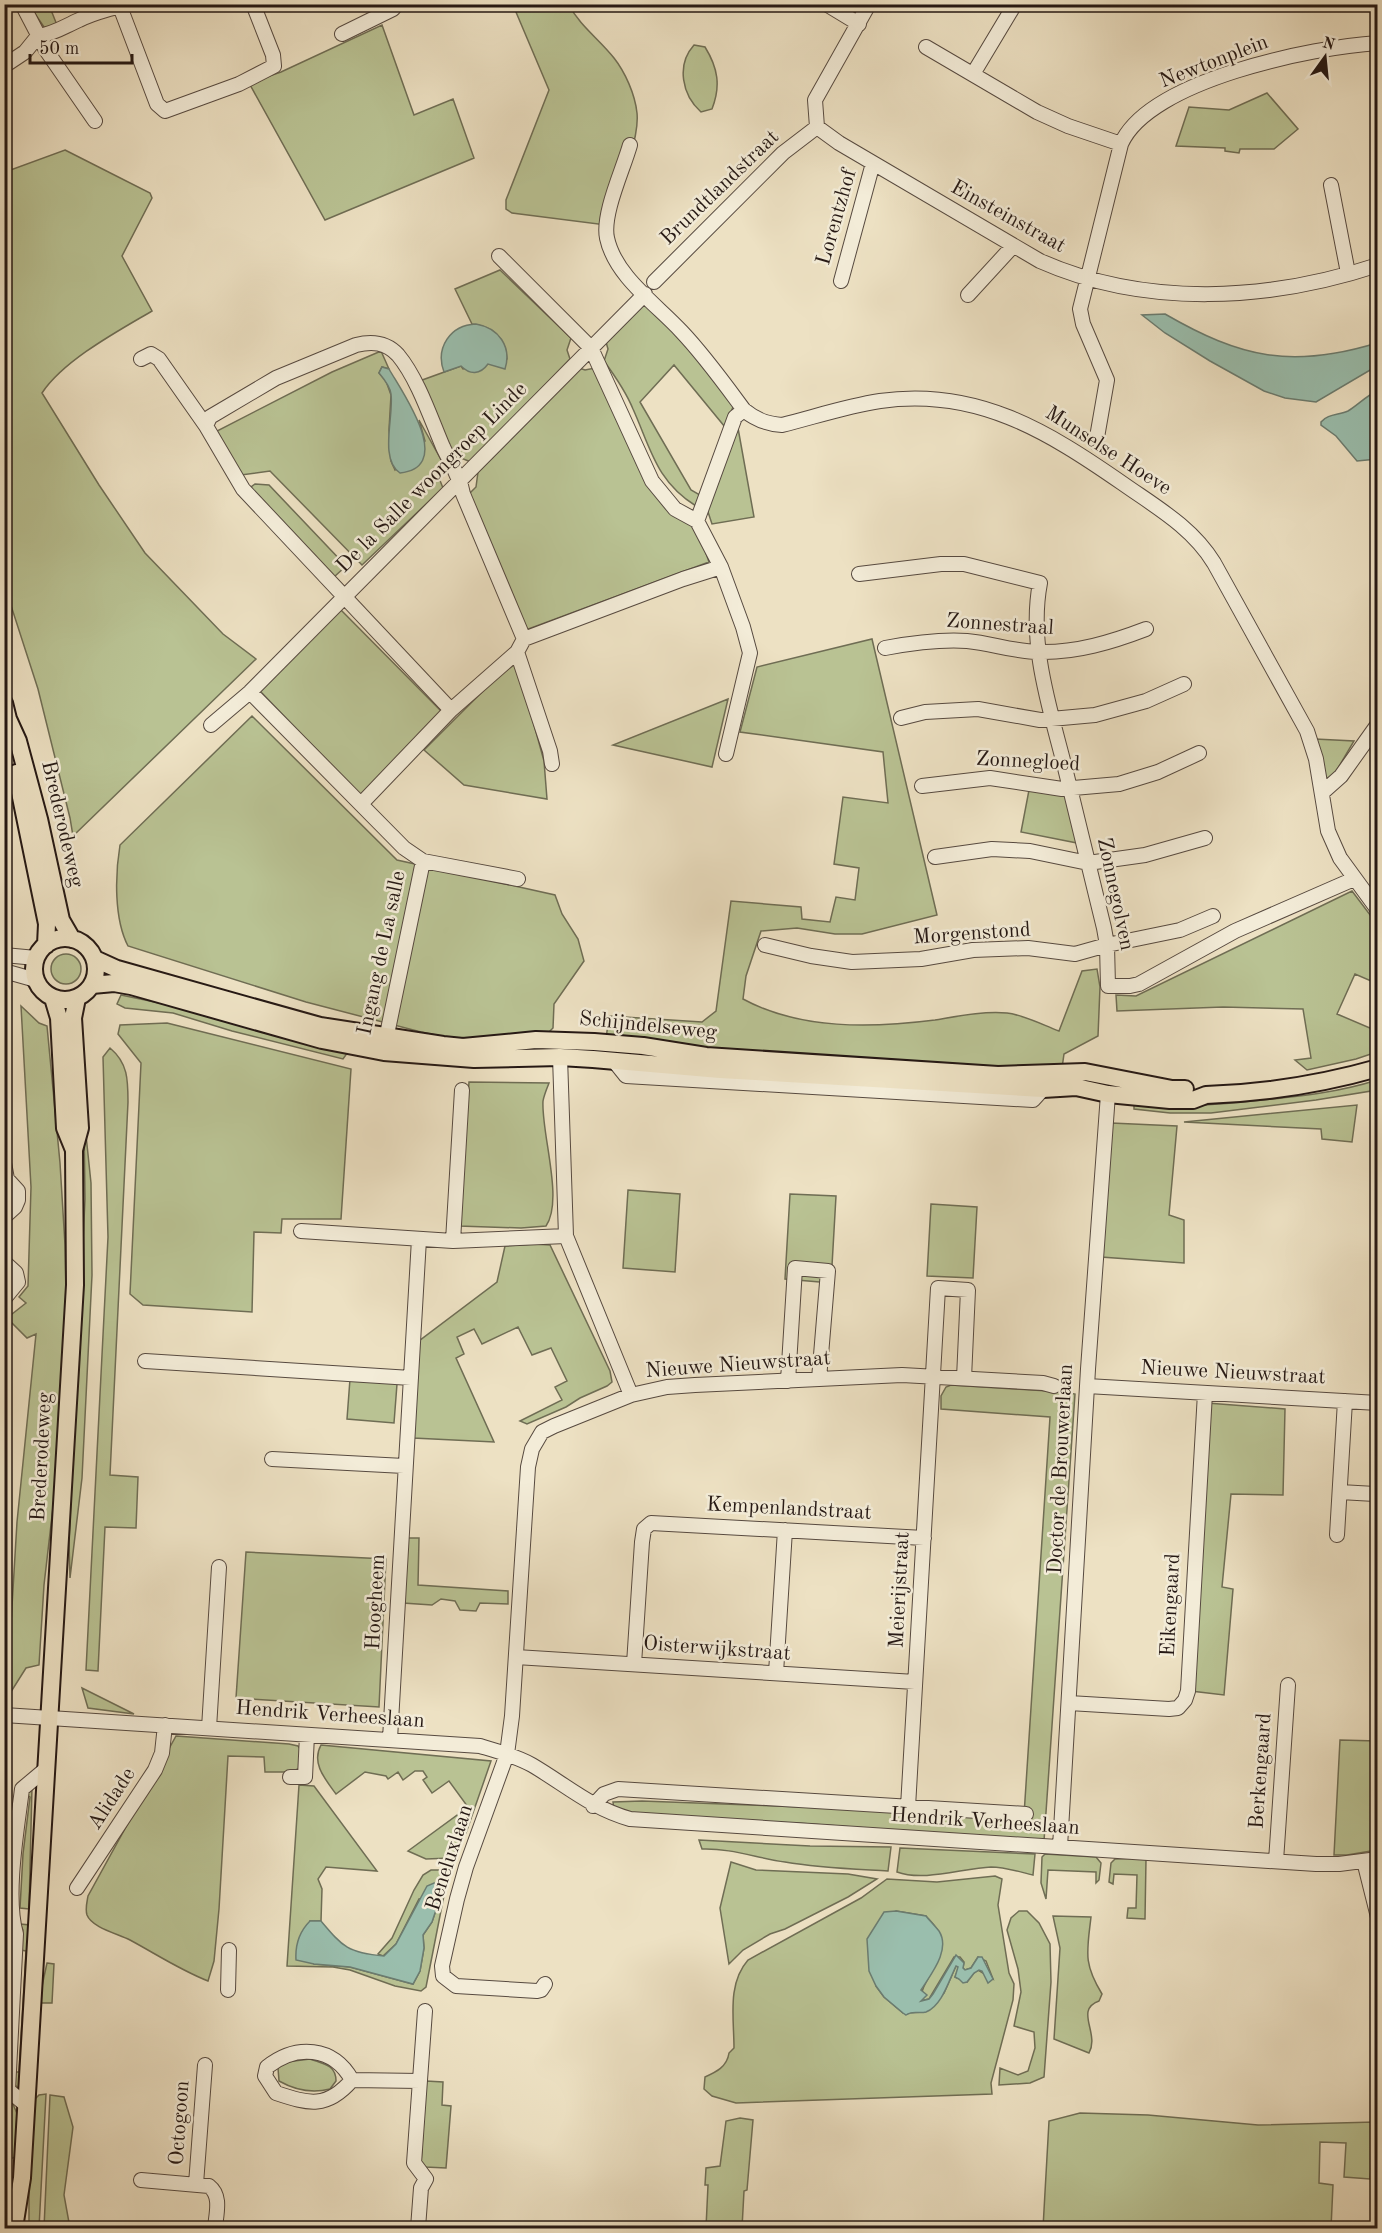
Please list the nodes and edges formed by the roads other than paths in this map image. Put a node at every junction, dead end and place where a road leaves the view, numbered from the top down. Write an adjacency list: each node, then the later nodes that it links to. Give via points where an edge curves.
1 (22, 4): 10 (street)
2 (253, 4): 7 (street, via 274,66 165,111 160,108)
3 (397, 4): 9 (street)
4 (826, 4): 8 (street)
5 (869, 4): 8 (street)
6 (1015, 4): 14 (street)
7 (123, 5): 10 (street)
8 (859, 24): 16 (street, via 815,100)
9 (342, 34)
10 (38, 36): 13 (street, via 26,52); 15 (street)
11 (1377, 43): 17 (street, Newtonplein, via 1304,52 1232,72 1148,111)
12 (926, 47): 14 (street)
13 (4, 66)
14 (973, 75): 17 (street, via 1037,112)
15 (95, 121)
16 (817, 127): 19 (street, Einsteinstraat); 27 (street, Brundtlandstraat, via 783,153)
17 (1120, 144): 25 (street)
18 (630, 145): 28 (street, Munselse Hoeve, via 608,215 606,237 614,258)
19 (873, 164): 21 (street, Einsteinstraat); 26 (street, Lorentzhof)
20 (1331, 185): 24 (street)
21 (1013, 246): 25 (street, Einsteinstraat); 29 (street)
22 (499, 256): 30 (street)
23 (1377, 265): 24 (street, Einsteinstraat)
24 (1348, 273): 25 (street, Einsteinstraat, via 1284,288 1204,294)
25 (1088, 279): 34 (street, via 1081,319 1107,380)
26 (841, 281)
27 (654, 282)
28 (645, 294): 30 (street, De la Salle woongroep Linde); 32 (street, Munselse Hoeve, via 681,331)
29 (968, 295)
30 (591, 348): 35 (street, De la Salle woongroep Linde); 36 (street, via 652,481 675,509)
31 (141, 358): 33 (street, via 151,354 159,358)
32 (744, 410): 36 (street, via 735,417); 58 (street, Munselse Hoeve, via 755,419 782,425 880,401 940,400 1020,420 1093,462 1187,529 1207,552 1307,731)
33 (207, 426): 35 (street, via 210,417 276,378 356,345 380,342 397,354 411,375); 39 (street, via 243,489)
34 (1096, 443)
35 (460, 479): 39 (street, De la Salle woongroep Linde); 41 (street)
36 (697, 521): 37 (street)
37 (721, 567): 41 (street); 54 (street, via 750,653)
38 (860, 574): 44 (street, Zonnegolven, via 964,564 1040,583 1036,606)
39 (343, 598): 46 (street, De la Salle woongroep Linde); 47 (street)
40 (1146, 629): 44 (street, Zonnestraal, via 1079,649)
41 (524, 639): 43 (street)
42 (885, 648): 44 (street, Zonnestraal, via 925,641 968,641)
43 (517, 652): 47 (street); 55 (street)
44 (1039, 652): 50 (street, Zonnegolven)
45 (1184, 684): 50 (street, via 1126,707 1095,715)
46 (250, 692): 52 (street, De la Salle woongroep Linde); 59 (street)
47 (451, 710): 59 (street)
48 (6, 711): 68 (main road, Brederodeweg, via 21,752 61,920); 71 (main road, Brederodeweg, via 47,924)
49 (901, 718): 50 (street, via 925,712 978,710 1040,720)
50 (1053, 718): 57 (street, Zonnegolven)
51 (1377, 724): 58 (street, via 1341,776)
52 (211, 725)
53 (1199, 753): 57 (street, Zonnegloed, via 1119,784)
54 (726, 754)
55 (552, 764)
56 (922, 786): 57 (street, Zonnegloed, via 990,778)
57 (1070, 789): 63 (street, Zonnegolven)
58 (1323, 792): 65 (street, Munselse Hoeve, via 1328,831)
59 (361, 804): 62 (street, via 404,848)
60 (1205, 838): 63 (street, via 1144,855)
61 (935, 857): 63 (street, via 992,849 1030,851)
62 (423, 861): 64 (street); 79 (street, Ingang de La salle)
63 (1088, 863): 70 (street, Zonnegolven)
64 (518, 879)
65 (1354, 879): 66 (street, Munselse Hoeve); 70 (street, Zonnegolven, via 1235,931 1138,984 1108,986)
66 (1377, 910)
67 (1213, 916): 70 (street, Morgenstond, via 1180,930)
68 (72, 939): 71 (main road, via 54,940); 73 (main road, via 83,944)
69 (765, 945): 70 (street, Morgenstond, via 852,962 1028,948 1075,954)
70 (1107, 945)
71 (41, 952): 72 (street); 75 (main road, via 34,966)
72 (4, 956)
73 (95, 959): 76 (main road); 79 (main road, Schijndelseweg, via 117,969 320,1026)
74 (4, 971): 75 (street)
75 (36, 980): 77 (main road, via 40,989)
76 (92, 985): 78 (main road); 80 (main road, Schijndelseweg, via 131,986 322,1040)
77 (53, 998): 78 (main road); 87 (main road, Brederodeweg, via 59,1018 65,1128)
78 (77, 998): 87 (main road, Brederodeweg, via 73,1018 80,1128)
79 (387, 1035): 80 (street, Ingang de La salle); 83 (main road, Schijndelseweg, via 463,1047 536,1040 594,1041 706,1056 998,1075 1085,1072)
80 (384, 1052): 81 (main road, Schijndelseweg, via 474,1059)
81 (560, 1058): 85 (main road, Schijndelseweg, via 1076,1088); 91 (street)
82 (1377, 1068): 86 (main road, Schijndelseweg, via 1302,1086)
83 (1134, 1081): 85 (main road, via 1124,1086 1111,1084); 86 (main road, Schijndelseweg, via 1192,1089)
84 (462, 1090): 93 (street)
85 (1108, 1094): 86 (main road, Schijndelseweg, via 1193,1100); 105 (street, Doctor de Brouwerlaan)
86 (1206, 1095)
87 (74, 1150): 125 (main road, Brederodeweg, via 75,1285)
88 (4, 1163): 89 (street, via 7,1179 18,1191 18,1200)
89 (4, 1217)
90 (301, 1231): 92 (street)
91 (566, 1236): 93 (street); 107 (street)
92 (419, 1239): 93 (street); 100 (street, Hoogheem)
93 (453, 1241)
94 (4, 1262): 95 (street, via 16,1273 18,1282)
95 (4, 1299)
96 (4, 1355): 98 (street)
97 (145, 1360): 100 (street)
98 (4, 1363)
99 (933, 1376): 101 (street, Nieuwe Nieuwstraat); 101 (street, Meierijstraat, via 938,1288 968,1290); 102 (street, Nieuwe Nieuwstraat); 116 (street, Meierijstraat)
100 (411, 1378): 111 (street, Hoogheem)
101 (964, 1378): 104 (street, Nieuwe Nieuwstraat)
102 (819, 1379): 103 (street, Nieuwe Nieuwstraat); 103 (street, via 828,1271 795,1269)
103 (788, 1380): 107 (street, Nieuwe Nieuwstraat, via 667,1387)
104 (1054, 1386)
105 (1087, 1386): 106 (street, Nieuwe Nieuwstraat); 123 (street, Doctor de Brouwerlaan)
106 (1205, 1393): 108 (street, Nieuwe Nieuwstraat); 123 (street, Eikengaard, via 1185,1700 1178,1708 1170,1709)
107 (632, 1395): 118 (street, Nieuwe Nieuwstraat, via 542,1432 532,1449)
108 (1345, 1401): 109 (street, Nieuwe Nieuwstraat); 112 (street)
109 (1377, 1403)
110 (272, 1459): 111 (street)
111 (404, 1466): 129 (street, Hoogheem)
112 (1340, 1492): 113 (street); 115 (street)
113 (1376, 1494)
114 (784, 1530): 116 (street, Kempenlandstraat); 119 (street, Kempenlandstraat, via 651,1523 644,1529); 120 (street)
115 (1337, 1535)
116 (924, 1538): 121 (street, Meierijstraat)
117 (219, 1567): 127 (street)
118 (516, 1657): 119 (street, Oisterwijkstraat); 130 (street, Nieuwe Nieuwstraat)
119 (634, 1664): 120 (street, Oisterwijkstraat)
120 (776, 1673): 121 (street, Oisterwijkstraat)
121 (915, 1682): 134 (street, Meierijstraat)
122 (1288, 1685): 138 (street, Berkengaard)
123 (1069, 1703): 136 (street, Doctor de Brouwerlaan)
124 (4, 1715): 125 (street, Hendrik Verheeslaan)
125 (49, 1718): 126 (street, Hendrik Verheeslaan); 131 (main road, Brederodeweg)
126 (165, 1725): 127 (street, Hendrik Verheeslaan); 139 (street, Alidade, via 162,1753 155,1770)
127 (209, 1728): 128 (street, Hendrik Verheeslaan)
128 (307, 1735): 129 (street, Hendrik Verheeslaan); 132 (street, via 305,1778)
129 (390, 1740): 130 (street, Hendrik Verheeslaan, via 480,1746)
130 (507, 1754): 133 (street, Hendrik Verheeslaan, via 531,1764); 143 (street, Beneluxlaan, via 463,1878 450,1925 443,1976 456,1986 537,1991)
131 (46, 1768): 141 (street, via 22,1789); 149 (main road, Brederodeweg)
132 (290, 1777)
133 (593, 1806): 134 (street, Hendrik Verheeslaan, via 604,1794 618,1789); 136 (street, Hendrik Verheeslaan, via 630,1819 660,1822)
134 (908, 1807): 135 (street, Hendrik Verheeslaan)
135 (1026, 1814)
136 (1060, 1847): 138 (street, Hendrik Verheeslaan)
137 (1371, 1860): 138 (street, Hendrik Verheeslaan, via 1340,1864); 140 (street)
138 (1276, 1861)
139 (77, 1888)
140 (1377, 1917)
141 (9, 1924): 149 (street, via 16,1934 8,2090)
142 (229, 1950): 144 (street)
143 (546, 1984)
144 (228, 1990)
145 (425, 2011): 148 (street)
146 (205, 2065): 152 (street, Octogoon)
147 (352, 2080): 147 (street, via 331,2057 308,2051 280,2056 267,2067 266,2076 276,2093 306,2103 328,2099 342,2092); 148 (street)
148 (420, 2081): 156 (street, via 414,2163 426,2179 421,2188)
149 (25, 2104): 150 (main road, Brederodeweg)
150 (22, 2178): 153 (main road, Brederodeweg); 154 (main road, Brederodeweg)
151 (141, 2180): 152 (street, Octogoon)
152 (196, 2184): 155 (street, Octogoon, via 210,2186 218,2198)
153 (14, 2229)
154 (25, 2229)
155 (215, 2229)
156 (418, 2229)

